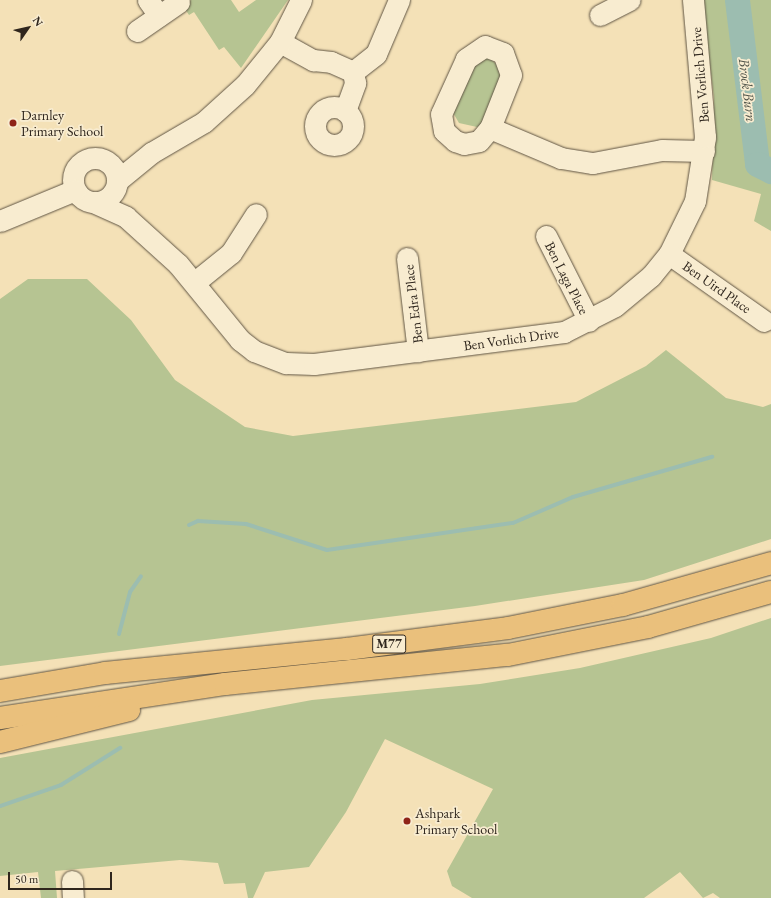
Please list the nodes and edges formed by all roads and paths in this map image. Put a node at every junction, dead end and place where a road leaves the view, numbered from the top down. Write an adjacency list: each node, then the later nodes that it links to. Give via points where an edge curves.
1 (301, 0): 9 (street)
2 (399, 0): 10 (street, via 376,54)
3 (630, 0): 7 (street)
4 (693, 0): 13 (street, Ben Vorlich Drive, via 705,121)
5 (179, 2): 6 (street)
6 (153, 8): 8 (street)
7 (600, 15)
8 (137, 31)
9 (280, 42): 10 (street, via 313,60 331,62); 14 (street, via 245,85 204,122)
10 (353, 72): 11 (street, via 355,83)
11 (345, 111)
12 (490, 128): 13 (street, via 562,158 580,162 608,161 662,150)
13 (704, 151): 23 (street, Ben Vorlich Drive, via 695,202)
14 (151, 153): 15 (street); 16 (street)
15 (106, 160): 16 (street, via 115,168); 17 (street, via 92,157 79,164 73,177)
16 (117, 185): 18 (street, via 107,199); 20 (street, Ben Vorlich Drive)
17 (75, 190): 18 (street, via 83,198); 21 (street)
18 (93, 202): 20 (street, Ben Vorlich Drive)
19 (256, 214): 25 (street, via 231,253)
20 (126, 217): 25 (street, Ben Vorlich Drive)
21 (0, 221)
22 (546, 236): 26 (street, Ben Laga Place)
23 (669, 254): 26 (street, Ben Vorlich Drive, via 634,292); 27 (street, Ben Uird Place)
24 (407, 258): 28 (street, Ben Edra Place)
25 (195, 282): 28 (street, Ben Vorlich Drive, via 240,340 254,351 286,363 314,364)
26 (588, 320): 28 (street, Ben Vorlich Drive, via 540,337)
27 (764, 321)
28 (418, 351)
29 (771, 563): 32 (highway, M77, via 623,605 508,628 347,649 105,673)
30 (771, 592): 31 (highway, M77, via 648,627 508,656)
31 (225, 684): 33 (highway, M77); 34 (highway, M77)
32 (0, 691)
33 (0, 718)
34 (0, 742)

